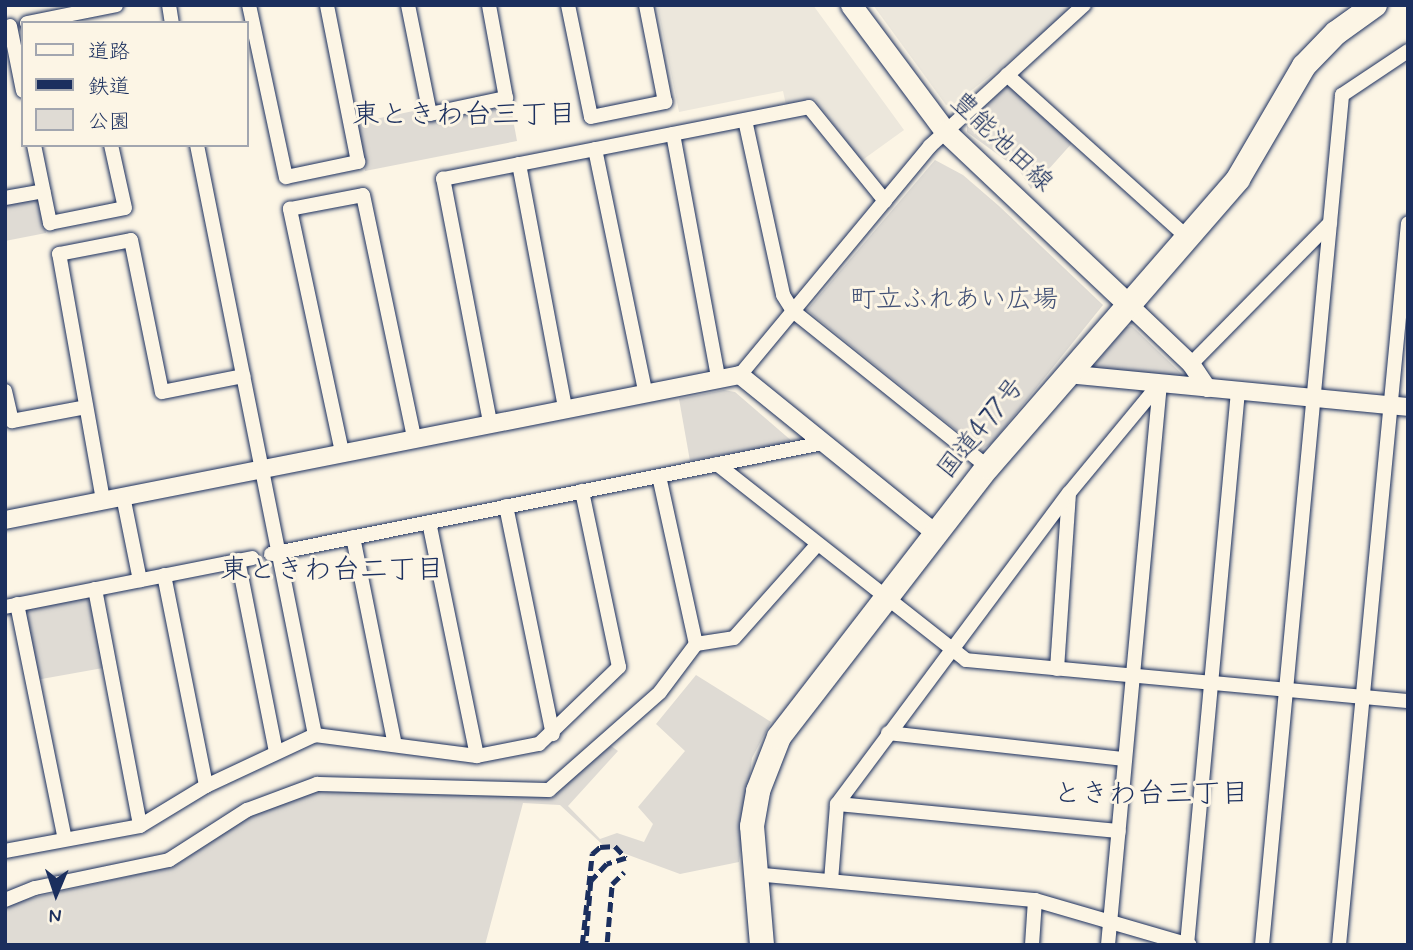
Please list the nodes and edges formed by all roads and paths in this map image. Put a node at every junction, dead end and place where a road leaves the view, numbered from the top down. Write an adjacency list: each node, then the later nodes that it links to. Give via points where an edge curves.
1 (116, 5): 11 (street)
2 (250, 5): 3 (street, via 286,177 358,162)
3 (327, 5)
4 (408, 5): 5 (street, via 430,114 506,98)
5 (489, 5)
6 (568, 5): 7 (street, via 591,117 665,102)
7 (646, 5)
8 (851, 5): 18 (main road, 豊能池田線)
9 (1084, 5): 16 (street)
10 (1375, 5): 30 (highway, 国道477号, via 1336,33 1304,66 1238,179)
11 (85, 17): 12 (street)
12 (50, 21)
13 (16, 25): 15 (street)
14 (1408, 51): 28 (street, via 1342,95)
15 (21, 72)
16 (1007, 75): 18 (street); 30 (street)
17 (745, 120): 19 (street); 27 (street, via 809,107); 32 (street, via 783,295)
18 (945, 131): 27 (street); 31 (main road, 豊能池田線)
19 (673, 134): 23 (street); 37 (street)
20 (34, 147): 25 (street)
21 (111, 147): 25 (street, via 125,208 50,223)
22 (197, 147): 36 (street)
23 (595, 149): 24 (street); 41 (street)
24 (519, 164): 45 (street); 47 (street, via 443,179)
25 (43, 191): 26 (street)
26 (5, 198)
27 (884, 201): 32 (street)
28 (1330, 223): 33 (street); 43 (street)
29 (1408, 223): 46 (street)
30 (1188, 238): 31 (highway, 国道477号)
31 (1129, 305): 33 (street); 34 (highway, 国道477号)
32 (793, 311): 35 (street); 52 (street)
33 (1191, 364): 39 (street)
34 (1066, 374): 38 (street); 52 (highway, 国道477号)
35 (740, 375): 37 (street); 49 (street)
36 (243, 376): 44 (street, via 162,392 131,240 59,254); 53 (street)
37 (718, 376): 41 (street)
38 (1160, 383): 39 (street); 56 (street); 74 (street)
39 (1208, 388): 42 (street)
40 (5, 391): 44 (street, via 12,421)
41 (645, 391): 45 (street)
42 (1238, 391): 43 (street); 75 (street)
43 (1314, 398): 46 (street); 76 (street)
44 (86, 407): 58 (street)
45 (565, 407): 47 (street)
46 (1399, 407): 77 (street)
47 (490, 422): 48 (street)
48 (414, 437): 50 (street); 50 (street, via 363,195 289,209)
49 (823, 443): 51 (street); 62 (street)
50 (342, 452): 53 (street)
51 (717, 464): 54 (street); 64 (street)
52 (988, 467): 62 (highway, 国道477号)
53 (261, 468): 57 (street); 65 (street)
54 (659, 476): 55 (street); 71 (street)
55 (582, 491): 59 (street); 80 (street, via 620,667)
56 (1069, 493): 72 (street); 73 (street)
57 (123, 496): 58 (street); 67 (street)
58 (103, 500): 60 (street)
59 (506, 506): 61 (street); 80 (street)
60 (5, 520)
61 (429, 522): 63 (street); 84 (street)
62 (936, 534): 69 (highway, 国道477号)
63 (353, 537): 65 (street); 82 (street)
64 (816, 546): 69 (street); 71 (street, via 734,638)
65 (274, 553): 81 (street)
66 (164, 575): 67 (street); 83 (street, via 245,559); 86 (street)
67 (140, 580): 68 (street)
68 (94, 589): 70 (street); 88 (street)
69 (888, 600): 72 (street); 92 (highway, 国道477号, via 779,737 754,814)
70 (11, 606): 90 (street)
71 (696, 644): 94 (street, via 660,692 549,790 317,784 247,810 169,860 35,888)
72 (952, 650): 73 (street, via 966,660); 79 (street)
73 (1057, 669): 74 (street)
74 (1133, 676): 75 (street); 85 (street)
75 (1211, 683): 76 (street); 100 (street)
76 (1286, 690): 77 (street); 101 (street)
77 (1363, 696): 78 (street); 102 (street)
78 (1408, 701)
79 (888, 733): 85 (street); 87 (street)
80 (553, 734): 84 (street, via 538,744)
81 (315, 735): 82 (street); 83 (street)
82 (395, 745): 84 (street)
83 (276, 752): 86 (street)
84 (477, 756)
85 (1125, 759): 89 (street)
86 (206, 786): 88 (street)
87 (837, 804): 89 (street); 93 (street)
88 (141, 826): 90 (street)
89 (1118, 831): 96 (street)
90 (65, 839): 91 (street)
91 (5, 850)
92 (754, 874): 93 (street); 97 (highway, 国道477号)
93 (831, 881): 95 (street)
94 (5, 900)
95 (1035, 900): 96 (street); 98 (street)
96 (1110, 924): 99 (street); 100 (street)
97 (762, 945)
98 (1032, 945)
99 (1108, 945)
100 (1188, 945)
101 (1262, 945)
102 (1339, 945)

